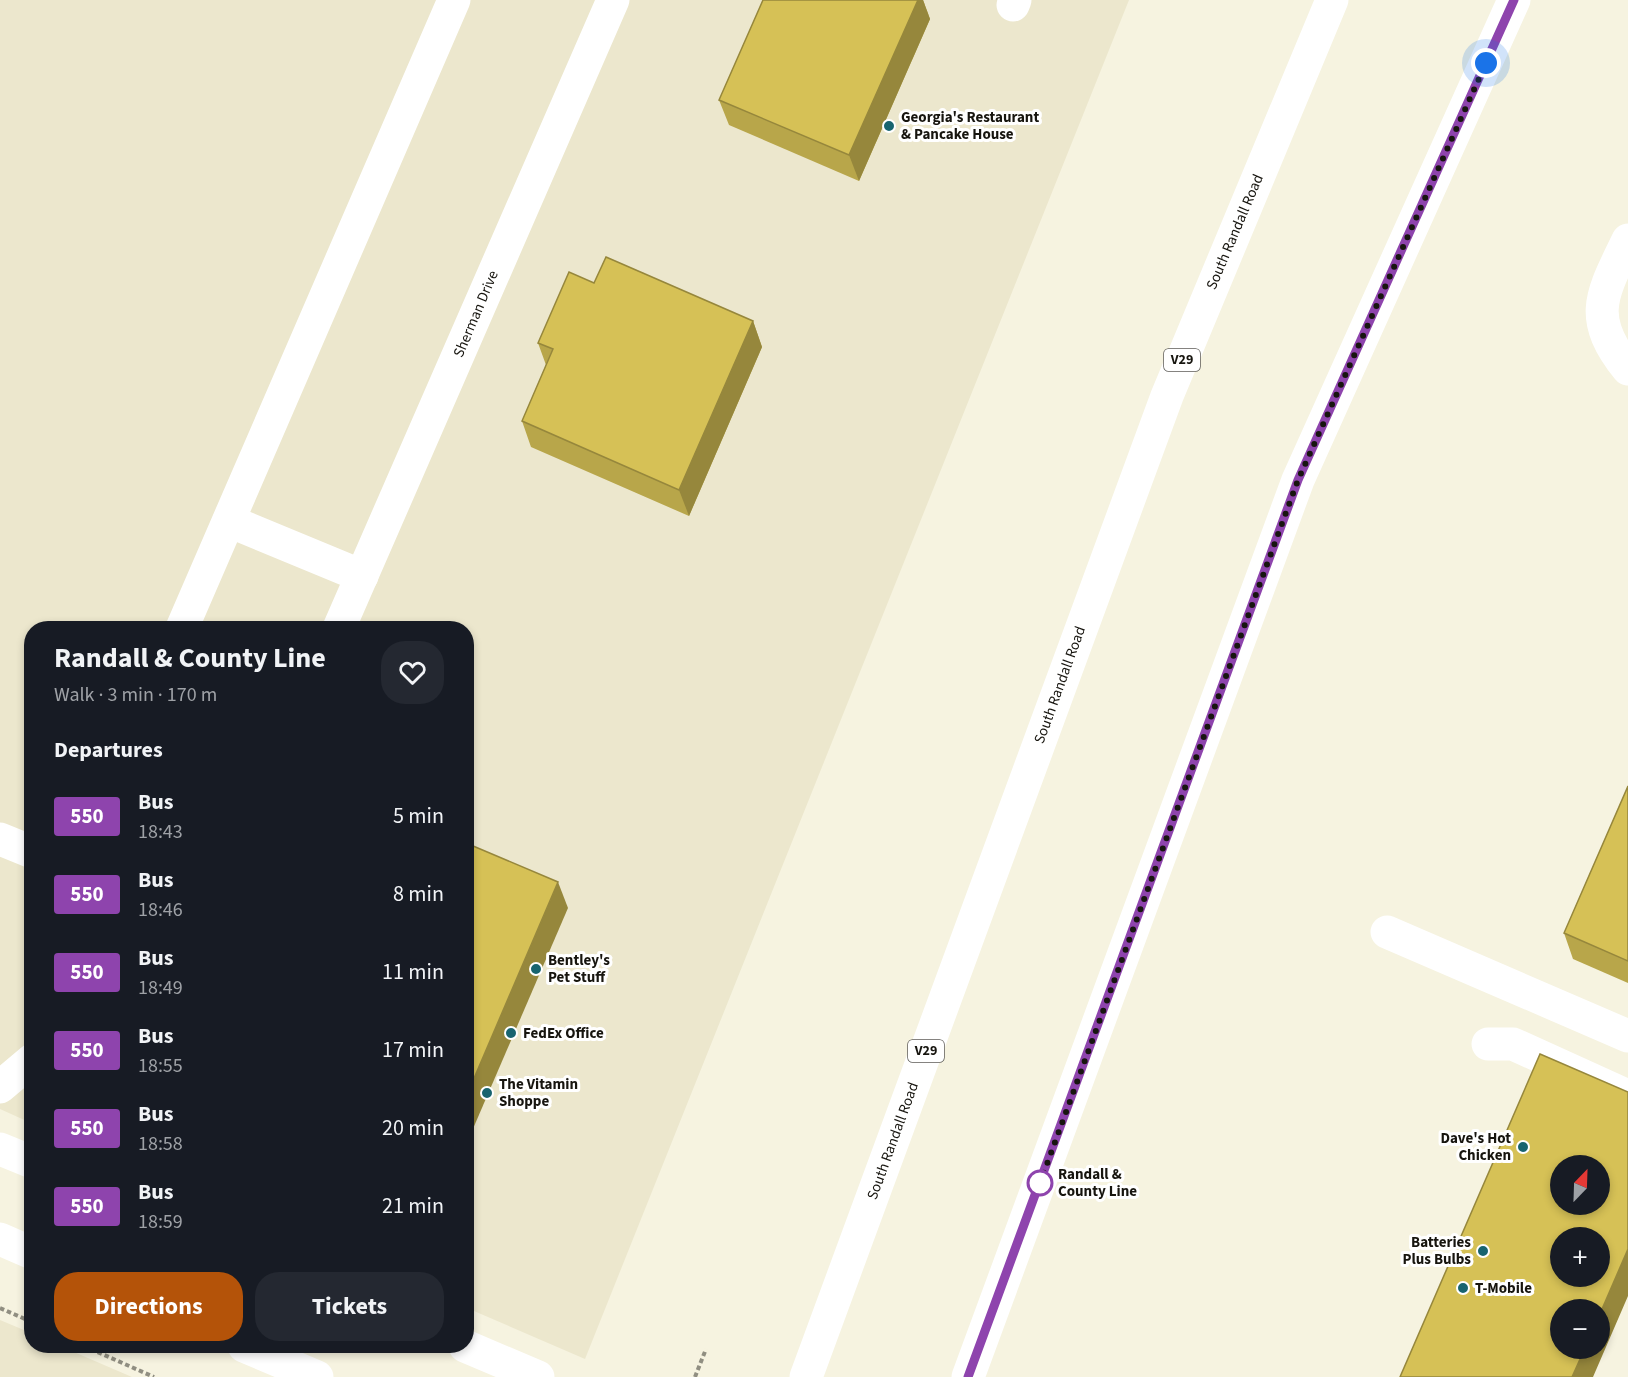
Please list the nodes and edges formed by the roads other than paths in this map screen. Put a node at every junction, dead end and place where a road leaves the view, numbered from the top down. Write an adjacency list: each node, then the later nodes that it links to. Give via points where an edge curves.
1 (454, 0): 7 (main road)
2 (613, 0): 8 (main road, Sherman Drive)
3 (1332, 0): 27 (main road, South Randall Road / V29, via 1167,396)
4 (1514, 0): 28 (main road, via 1298,480)
5 (1628, 240): 6 (main road, via 1604,290 1600,318 1616,354)
6 (1628, 369)
7 (229, 521): 8 (main road); 9 (main road)
8 (362, 576): 10 (main road, Sherman Drive)
9 (185, 621)
10 (342, 621)
11 (0, 838): 12 (main road)
12 (24, 848)
13 (1387, 932): 14 (main road)
14 (1628, 1036)
15 (1488, 1044): 18 (main road, via 1514,1044)
16 (24, 1067): 17 (main road)
17 (0, 1087)
18 (1628, 1096)
19 (0, 1149): 20 (main road)
20 (24, 1159)
21 (0, 1239): 22 (main road)
22 (24, 1250)
23 (474, 1350): 26 (main road)
24 (260, 1353): 25 (main road)
25 (317, 1377)
26 (538, 1377)
27 (806, 1377)
28 (968, 1377)

